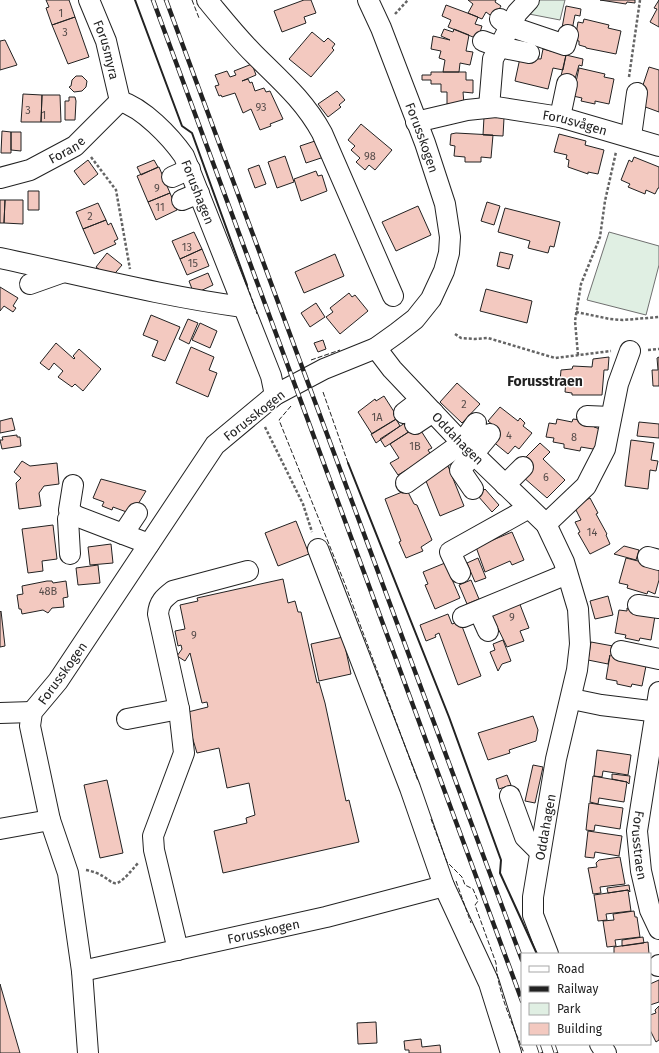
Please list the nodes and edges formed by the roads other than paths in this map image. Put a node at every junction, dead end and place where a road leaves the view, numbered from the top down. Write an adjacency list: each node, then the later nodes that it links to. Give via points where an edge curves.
1 (89, 0): 12 (street, Forusmyra, via 106,41)
2 (207, 0): 25 (street, via 254,54 272,69 312,114)
3 (368, 0): 15 (street, Forusskogen, via 382,28)
4 (523, 2): 5 (street, via 516,13)
5 (504, 23): 6 (street, via 565,45); 7 (street)
6 (568, 35)
7 (491, 44): 8 (street); 13 (street, via 493,59 484,67)
8 (529, 53)
9 (567, 84): 14 (street)
10 (478, 85): 13 (street, via 479,96)
11 (637, 93): 17 (street)
12 (120, 100): 19 (street, Forushagen, via 140,111 176,144); 21 (street, Forane, via 81,142 45,164)
13 (489, 107): 14 (street, Forusvågen); 15 (street, Forusvågen, via 468,118)
14 (566, 119): 16 (street, via 570,130); 17 (street, Forusvågen)
15 (416, 122): 27 (street, Forusskogen, via 445,204 450,237 448,253 444,271 425,308 416,319)
16 (584, 136)
17 (631, 136): 18 (street, Forusvågen)
18 (659, 146)
19 (190, 169): 20 (street); 26 (street, Forushagen, via 191,197 223,276)
20 (172, 177)
21 (0, 178)
22 (1, 259): 23 (street)
23 (61, 273): 24 (street); 26 (street, via 129,282)
24 (30, 284)
25 (393, 296)
26 (243, 307): 29 (street, Forushagen, via 271,376)
27 (376, 348): 29 (street, Forusskogen, via 324,369); 30 (street, Oddahagen)
28 (630, 350): 33 (street, via 614,377)
29 (275, 395): 46 (street, Forusskogen, via 215,445)
30 (427, 406): 32 (street); 35 (street, Oddahagen)
31 (587, 416): 33 (street)
32 (410, 419)
33 (615, 425): 44 (street, via 586,486 565,514)
34 (483, 428): 35 (street)
35 (468, 448): 37 (street); 39 (street, Oddahagen); 40 (street, via 460,470)
36 (523, 467): 39 (street)
37 (406, 483)
38 (73, 485): 43 (street, via 69,510)
39 (505, 485): 41 (street, Oddahagen)
40 (473, 489)
41 (529, 508): 44 (street, Oddahagen); 50 (street, via 470,549 450,552)
42 (137, 513): 45 (street)
43 (76, 516): 45 (street); 48 (street, via 68,519)
44 (546, 524): 51 (street, Oddahagen)
45 (123, 534): 46 (street)
46 (149, 544): 60 (street, Forusskogen, via 58,681)
47 (318, 549): 68 (street, via 410,788)
48 (70, 554)
49 (248, 571): 59 (street, via 173,591 159,605 158,614)
50 (460, 573)
51 (567, 574): 54 (street, via 471,614); 57 (street, Oddahagen, via 578,609 580,644)
52 (638, 604): 53 (street)
53 (659, 608)
54 (488, 631)
55 (621, 651): 56 (street)
56 (659, 659)
57 (572, 699): 58 (street, via 601,705); 66 (street, Oddahagen, via 556,759)
58 (658, 705): 67 (street, Forusstraen, via 639,778 630,833)
59 (179, 709): 62 (street); 70 (street, via 184,753 153,836 154,850)
60 (32, 712): 61 (street); 64 (street, Forusskogen, via 30,726)
61 (0, 713)
62 (127, 719)
63 (510, 796): 66 (street, via 525,837)
64 (50, 820): 65 (street); 72 (street, Forusskogen, via 68,873)
65 (0, 829)
66 (540, 852): 71 (street, Oddahagen, via 532,897 533,915)
67 (640, 871): 69 (street, Forusstraen, via 643,911)
68 (444, 886): 70 (street, Forusskogen, via 326,917); 74 (street, via 489,984)
69 (655, 934)
70 (178, 950): 72 (street, Forusskogen)
71 (548, 953)
72 (82, 971): 73 (street, Forusskogen)
73 (88, 1053)
74 (511, 1053)

